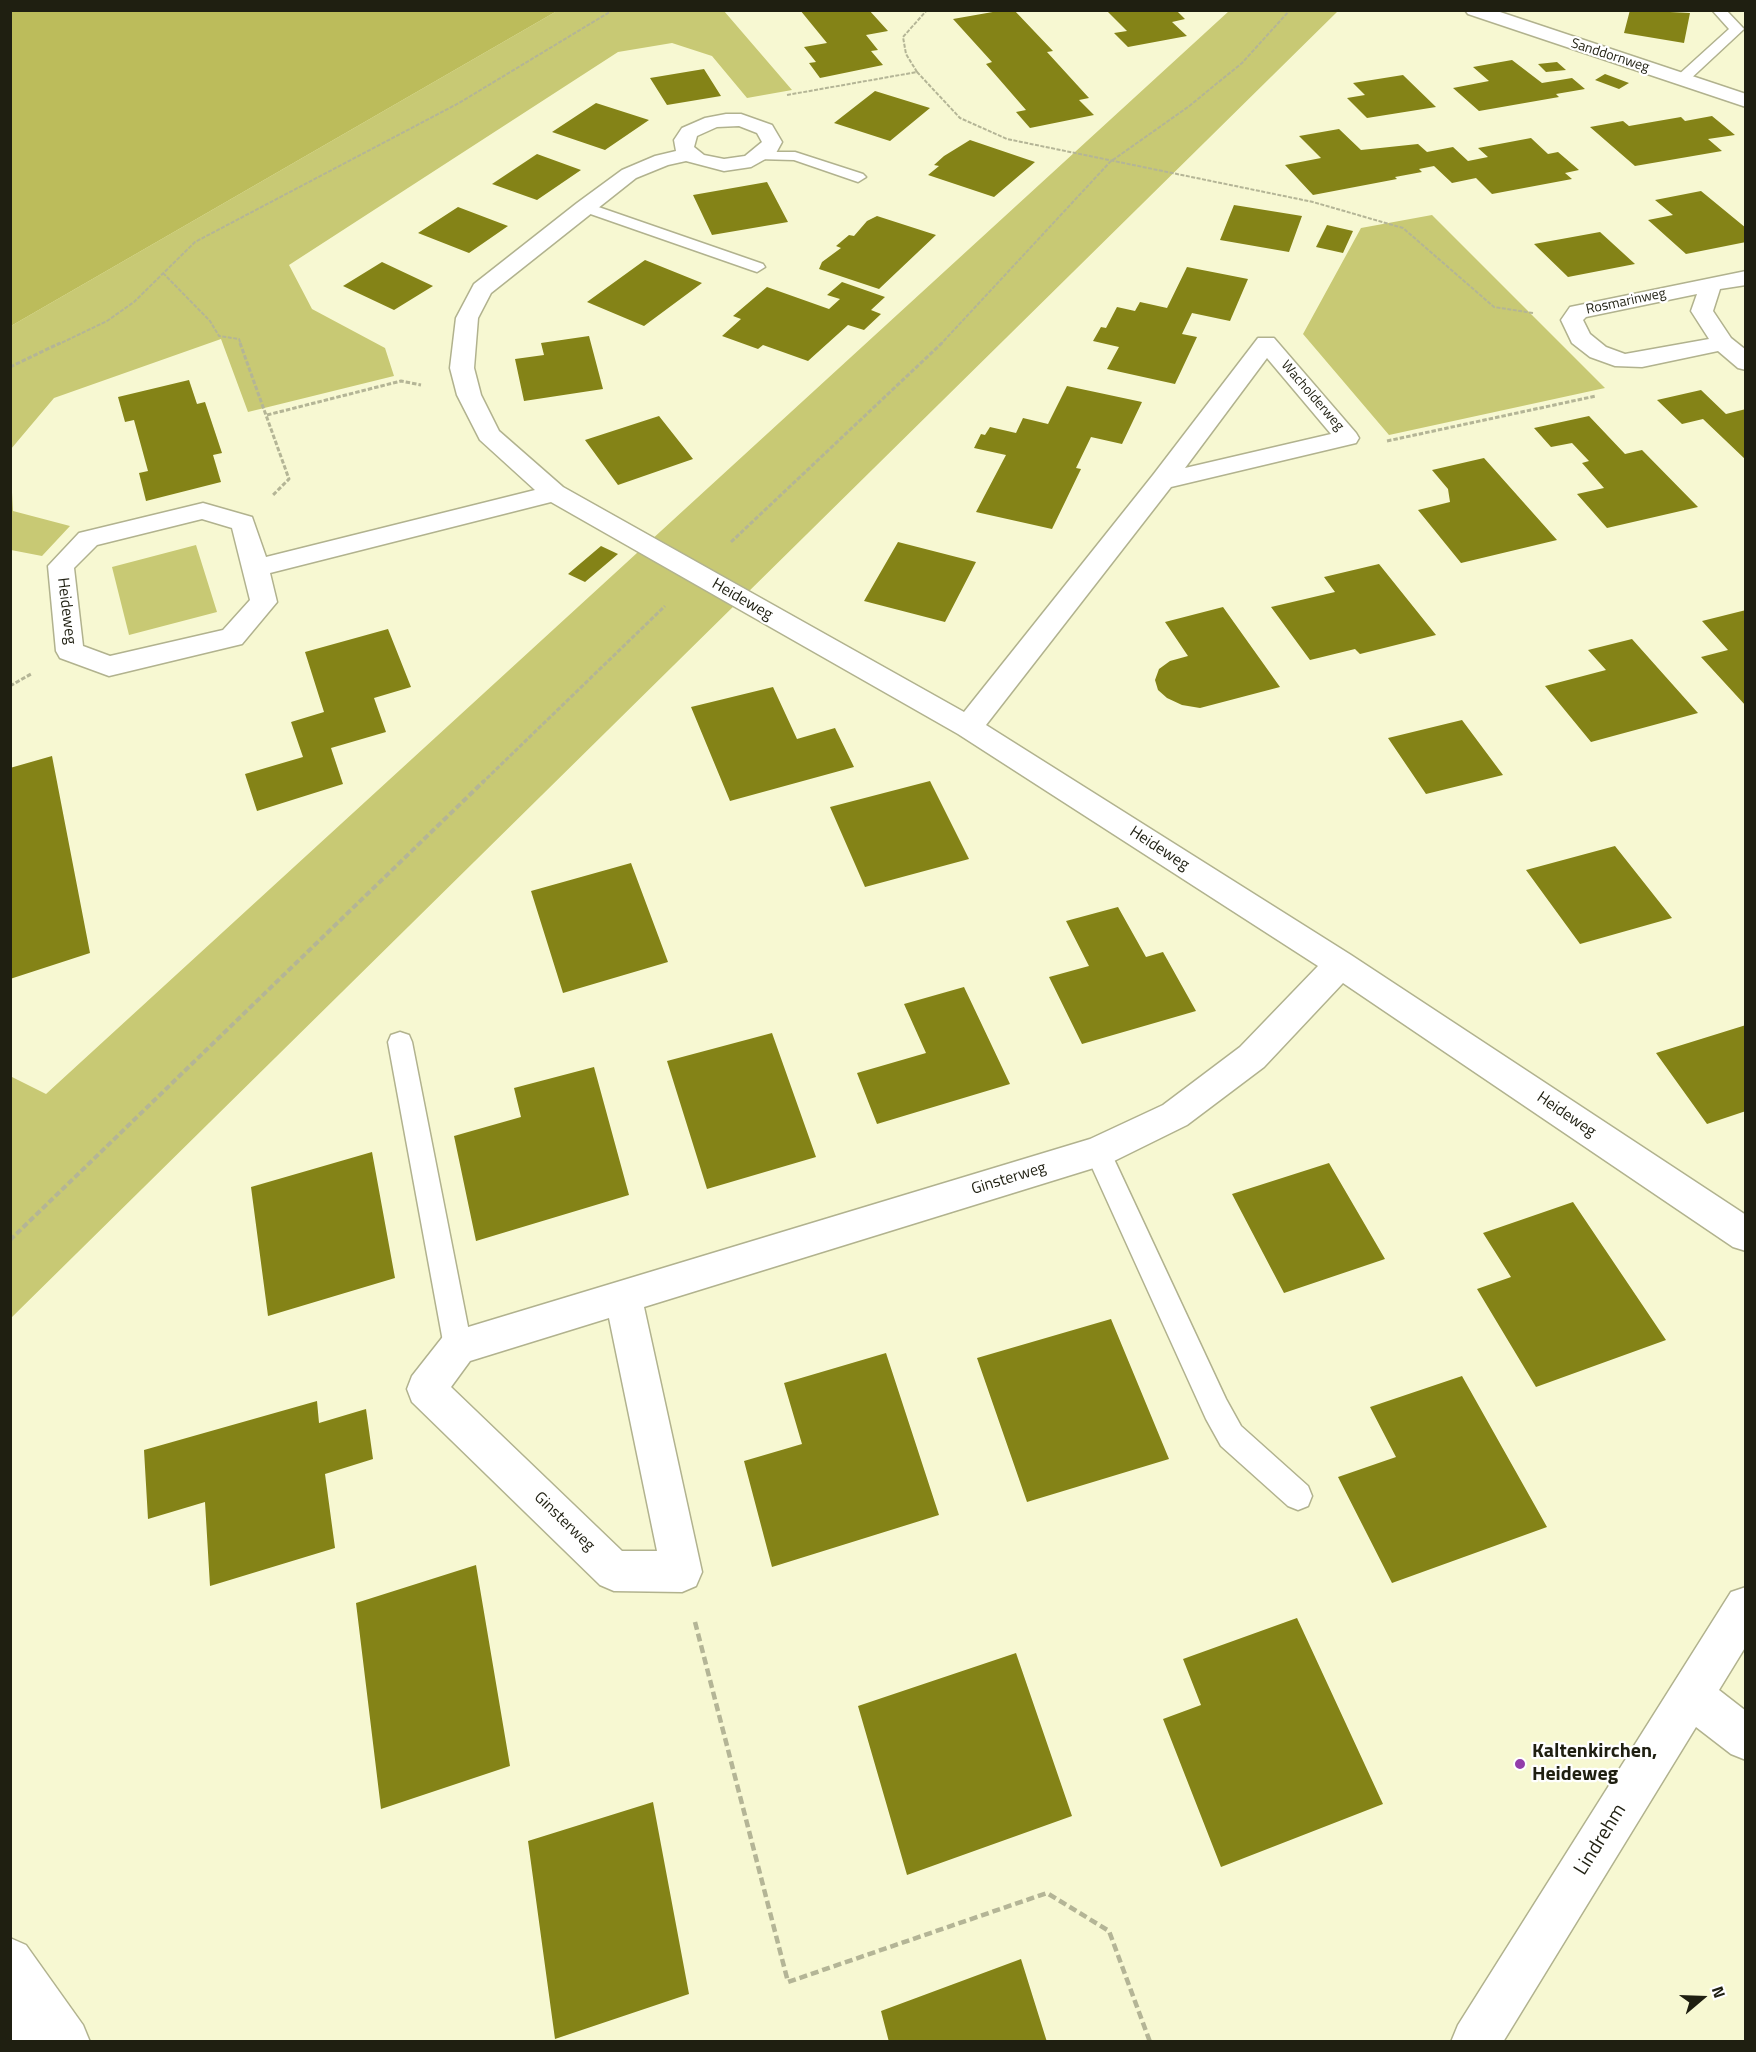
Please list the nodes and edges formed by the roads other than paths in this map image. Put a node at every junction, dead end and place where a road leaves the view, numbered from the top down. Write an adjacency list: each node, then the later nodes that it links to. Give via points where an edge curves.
1 (1474, 10): 4 (street, Sanddornweg)
2 (1718, 10): 3 (lane)
3 (1741, 29): 4 (lane)
4 (1681, 80): 5 (street, Sanddornweg)
5 (1746, 101)
6 (689, 154): 7 (street, via 698,160 724,165); 7 (street, via 684,147 689,132 712,122 741,120 771,135 772,142); 9 (street, Heideweg, via 629,174)
7 (762, 156): 8 (lane, via 795,156)
8 (858, 177)
9 (584, 207): 10 (lane); 16 (street, Heideweg, via 482,288 467,318 462,368 469,395 489,435)
10 (757, 267)
11 (1746, 278): 12 (street, Rosmarinweg)
12 (1711, 284): 13 (street, via 1702,311); 13 (street, Rosmarinweg, via 1578,312 1572,320 1580,338 1598,352 1623,361)
13 (1723, 343): 14 (street)
14 (1746, 363)
15 (1162, 481): 15 (street, Wacholderweg, via 1347,438 1266,343); 18 (street, Wacholderweg)
16 (554, 493): 17 (street); 18 (street, Heideweg)
17 (256, 568): 17 (street, Heideweg, via 264,602 232,637 109,666 70,651 61,566 88,539 203,511 243,523)
18 (968, 727): 19 (street, Heideweg)
19 (1340, 964): 21 (street, Ginsterweg, via 1252,1057 1175,1115); 22 (street, Heideweg)
20 (400, 1042): 24 (lane)
21 (1098, 1152): 23 (street, Ginsterweg); 25 (lane, via 1216,1409 1232,1436)
22 (1746, 1235)
23 (623, 1297): 24 (street, Ginsterweg); 24 (street, Ginsterweg, via 682,1572 614,1571 426,1389)
24 (458, 1347)
25 (1298, 1496)
26 (1746, 1608): 27 (street, Lindrehm)
27 (1692, 1696): 28 (street); 33 (street, Lindrehm)
28 (1746, 1739)
29 (10, 1961): 32 (street)
30 (10, 2026): 31 (street)
31 (17, 2042)
32 (66, 2042)
33 (1475, 2042)

